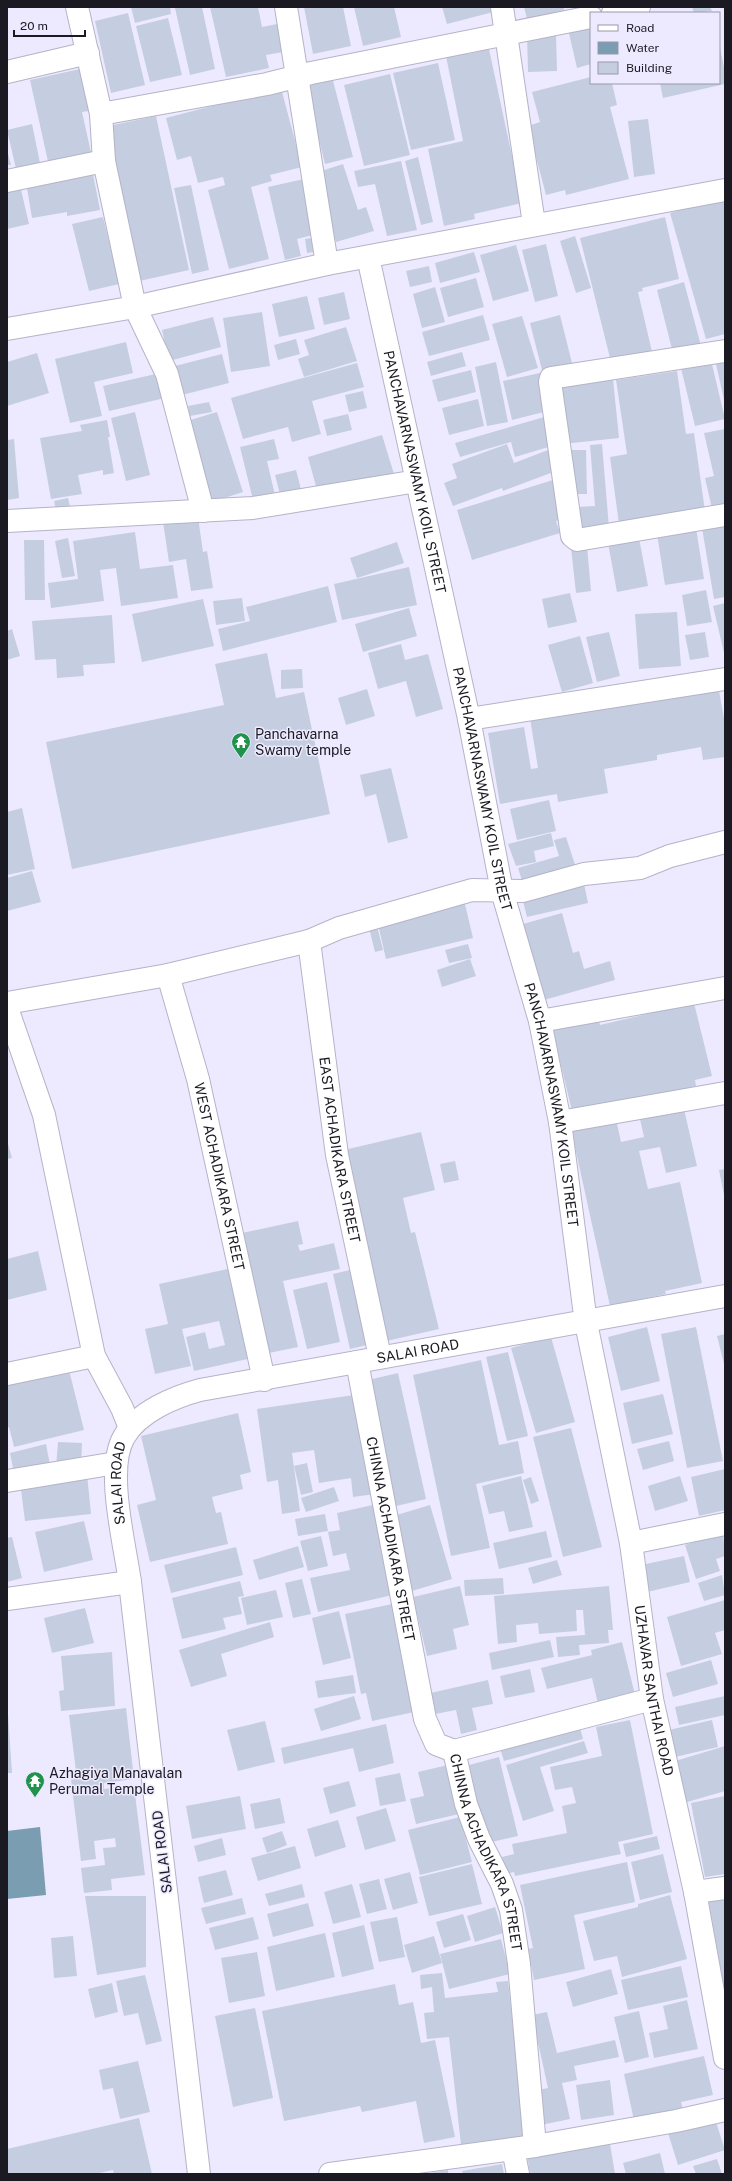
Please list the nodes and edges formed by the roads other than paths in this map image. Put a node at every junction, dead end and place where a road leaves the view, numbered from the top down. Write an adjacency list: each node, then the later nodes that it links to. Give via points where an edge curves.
1 (77, 7): 8 (street)
2 (286, 7): 10 (street)
3 (502, 7): 7 (street)
4 (639, 7): 5 (street)
5 (617, 12)
6 (590, 17): 7 (street)
7 (506, 33): 10 (street); 15 (street)
8 (88, 53): 9 (street); 11 (street)
9 (7, 72)
10 (297, 76): 11 (street, via 267,84); 17 (street)
11 (101, 114): 12 (street)
12 (104, 162): 13 (street); 18 (street)
13 (7, 180)
14 (725, 190): 15 (street)
15 (534, 224): 16 (street)
16 (368, 257): 17 (street); 21 (street, PANCHAVARNASWAMY KOIL STREET)
17 (327, 264): 18 (street)
18 (135, 307): 19 (street); 22 (street, via 166,374)
19 (7, 329)
20 (725, 351): 23 (street, via 552,378 550,382 572,536 577,540)
21 (417, 481): 22 (street, via 253,508); 26 (street, PANCHAVARNASWAMY KOIL STREET)
22 (203, 511): 24 (street)
23 (725, 515)
24 (7, 521)
25 (725, 679): 26 (street)
26 (468, 719): 28 (street, PANCHAVARNASWAMY KOIL STREET)
27 (725, 842): 28 (street, via 670,856 640,868 584,874 523,891)
28 (502, 891): 29 (street, via 472,890 340,928); 34 (street, PANCHAVARNASWAMY KOIL STREET)
29 (309, 941): 30 (street); 40 (street, EAST ACHADIKARA STREET, via 337,1155)
30 (168, 975): 32 (street); 43 (street, WEST ACHADIKARA STREET, via 198,1079)
31 (725, 988): 34 (street)
32 (7, 1003)
33 (7, 1008): 39 (street, via 44,1115)
34 (540, 1021): 36 (street, PANCHAVARNASWAMY KOIL STREET)
35 (725, 1093): 36 (street)
36 (560, 1122): 38 (street, PANCHAVARNASWAMY KOIL STREET)
37 (725, 1296): 38 (street, SALAI ROAD)
38 (586, 1322): 40 (street, SALAI ROAD); 48 (street, UZHAVAR SANTHAI ROAD)
39 (94, 1356): 42 (street); 44 (street)
40 (380, 1357): 41 (street, SALAI ROAD)
41 (357, 1362): 43 (street, SALAI ROAD); 52 (street, CHINNA ACHADIKARA STREET, via 425,1719 436,1744)
42 (7, 1374)
43 (264, 1380): 44 (street, SALAI ROAD, via 200,1390 179,1396 159,1406)
44 (130, 1428): 45 (street, SALAI ROAD, via 123,1438)
45 (116, 1463): 46 (street); 49 (street, SALAI ROAD, via 116,1486)
46 (7, 1481)
47 (725, 1524): 48 (street)
48 (631, 1543): 51 (street, UZHAVAR SANTHAI ROAD)
49 (130, 1582): 50 (street); 59 (street, SALAI ROAD)
50 (7, 1599)
51 (652, 1699): 52 (street); 54 (street, UZHAVAR SANTHAI ROAD)
52 (454, 1751): 57 (street, CHINNA ACHADIKARA STREET, via 466,1804 511,1910 519,1964)
53 (725, 1888): 54 (street)
54 (695, 1892): 55 (street, UZHAVAR SANTHAI ROAD)
55 (725, 2058)
56 (725, 2110): 57 (street)
57 (535, 2146): 58 (street)
58 (513, 2148): 60 (street); 61 (street)
59 (199, 2174)
60 (330, 2174)
61 (518, 2174)

